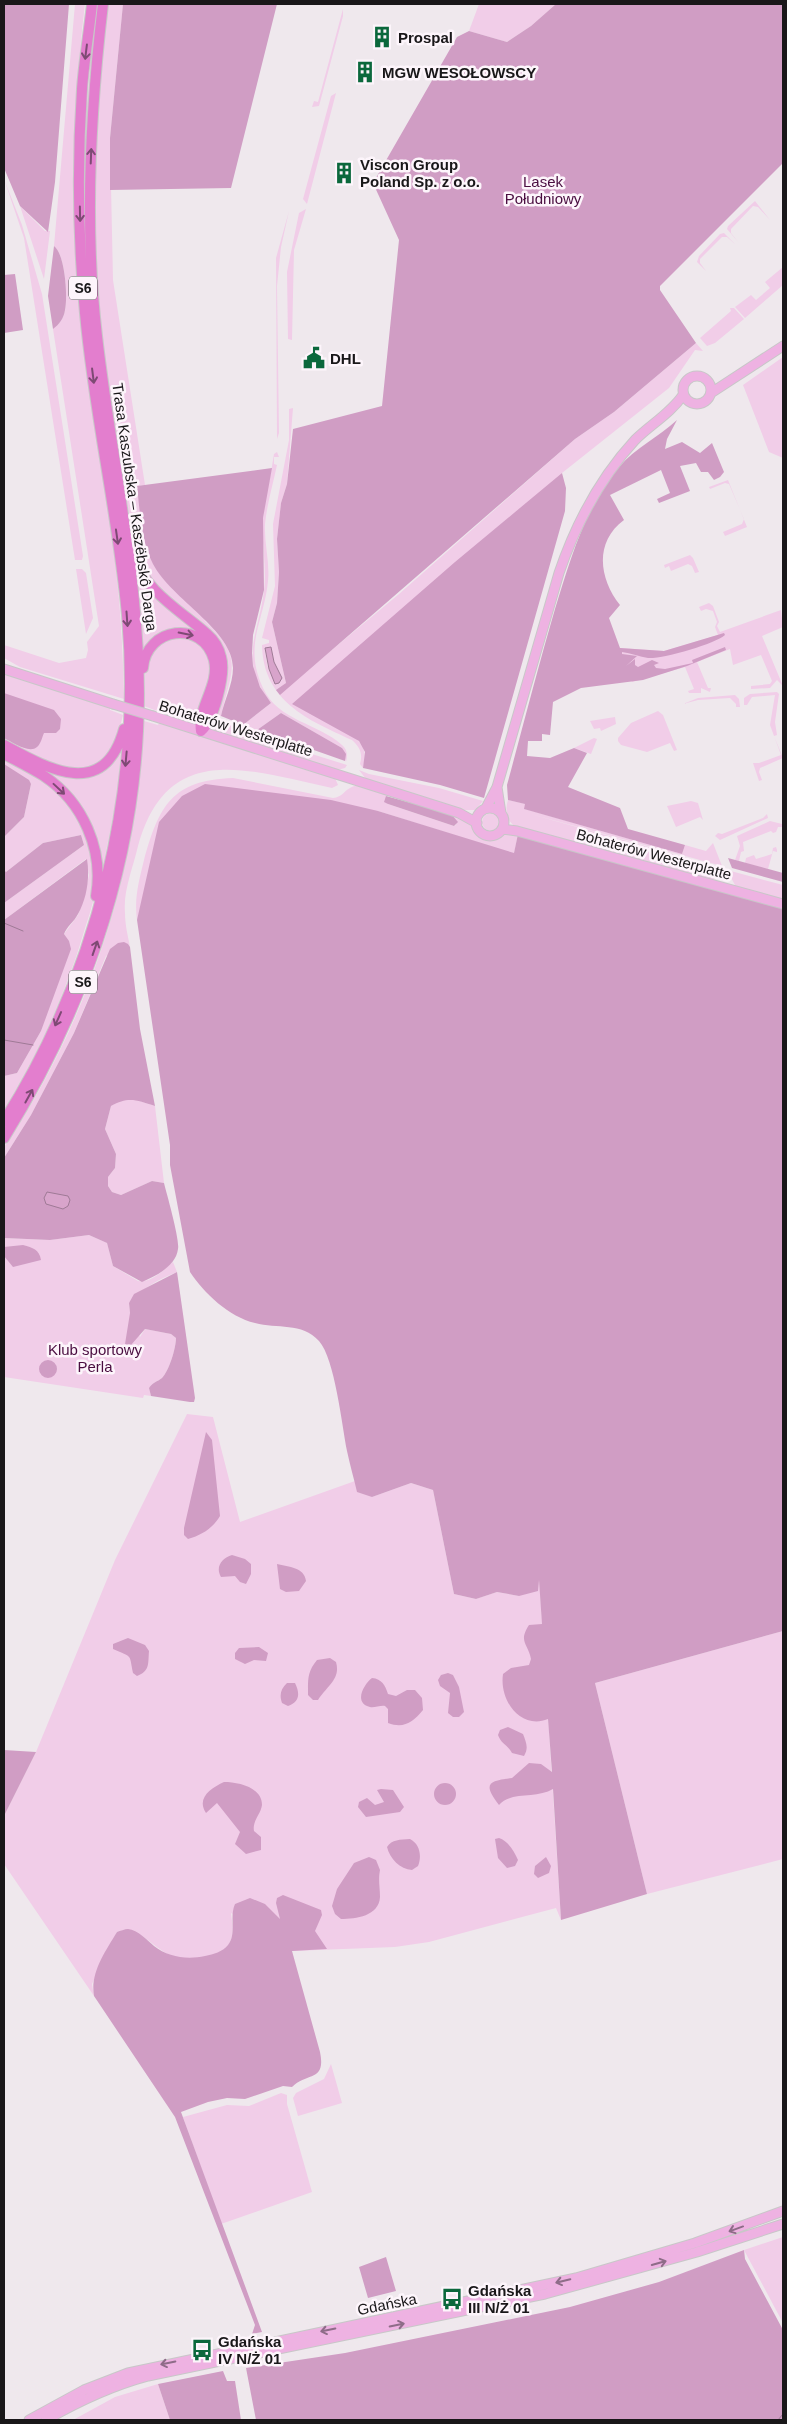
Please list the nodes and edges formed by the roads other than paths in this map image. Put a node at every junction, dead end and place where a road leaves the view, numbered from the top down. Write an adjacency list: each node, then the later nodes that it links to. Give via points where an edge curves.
1 (92, 4): 10 (highway, Trasa Kaszubska – Kaszëbskô Darga / S6, one-way to 10, via 82,98 82,266 95,392 122,570)
2 (103, 4): 8 (highway, Trasa Kaszubska – Kaszëbskô Darga / S6, one-way to 2, via 103,390 91,265 92,128)
3 (783, 346): 4 (main road)
4 (738, 376): 5 (main road, via 720,383); 6 (main road)
5 (709, 383): 6 (main road); 7 (main road, via 698,376 689,378 683,386)
6 (711, 393): 7 (main road, via 701,404)
7 (686, 399): 15 (main road, via 637,439 597,487 570,543 519,704)
8 (122, 510): 11 (highway, Trasa Kaszubska – Kaszëbskô Darga / S6, via 136,617); 12 (highway, via 142,575 149,585 214,640 222,658 218,694 208,726)
9 (4, 669): 12 (main road, Bohaterów Westerplatte, bridge)
10 (130, 692): 13 (highway, via 120,740 112,755 94,769 72,774 60,772); 20 (highway, Trasa Kaszubska – Kaszëbskô Darga / S6, one-way to 20, via 119,812 111,856)
11 (139, 702): 12 (highway, one-way to 12, via 143,664 150,647 169,633 198,637 209,648 215,667 200,723); 22 (highway, Trasa Kaszubska – Kaszëbskô Darga / S6, one-way to 11, via 53,1050 97,944 127,822 136,770)
12 (201, 731): 17 (main road, Bohaterów Westerplatte, via 459,813)
13 (4, 745)
14 (4, 754): 20 (highway, one-way to 20, via 45,776 64,793 79,812 91,836 98,875)
15 (497, 787): 16 (main road); 17 (main road)
16 (501, 813): 17 (main road, via 491,808); 18 (main road)
17 (481, 815): 18 (main road, via 480,831 487,836 496,835)
18 (503, 827): 19 (main road, Bohaterów Westerplatte)
19 (783, 904)
20 (88, 941): 21 (highway, Trasa Kaszubska – Kaszëbskô Darga / S6, one-way to 21, via 46,1046)
21 (4, 1121)
22 (4, 1138)
23 (783, 2211): 25 (main road, Gdańska, one-way to 25, via 695,2243 595,2273)
24 (783, 2224): 26 (main road, Gdańska, one-way to 24, via 580,2286)
25 (375, 2320): 26 (main road); 27 (main road, Gdańska, one-way to 27, via 128,2373 84,2390)
26 (349, 2335): 28 (main road, Gdańska, via 130,2381 88,2397)
27 (29, 2420)
28 (46, 2420)

